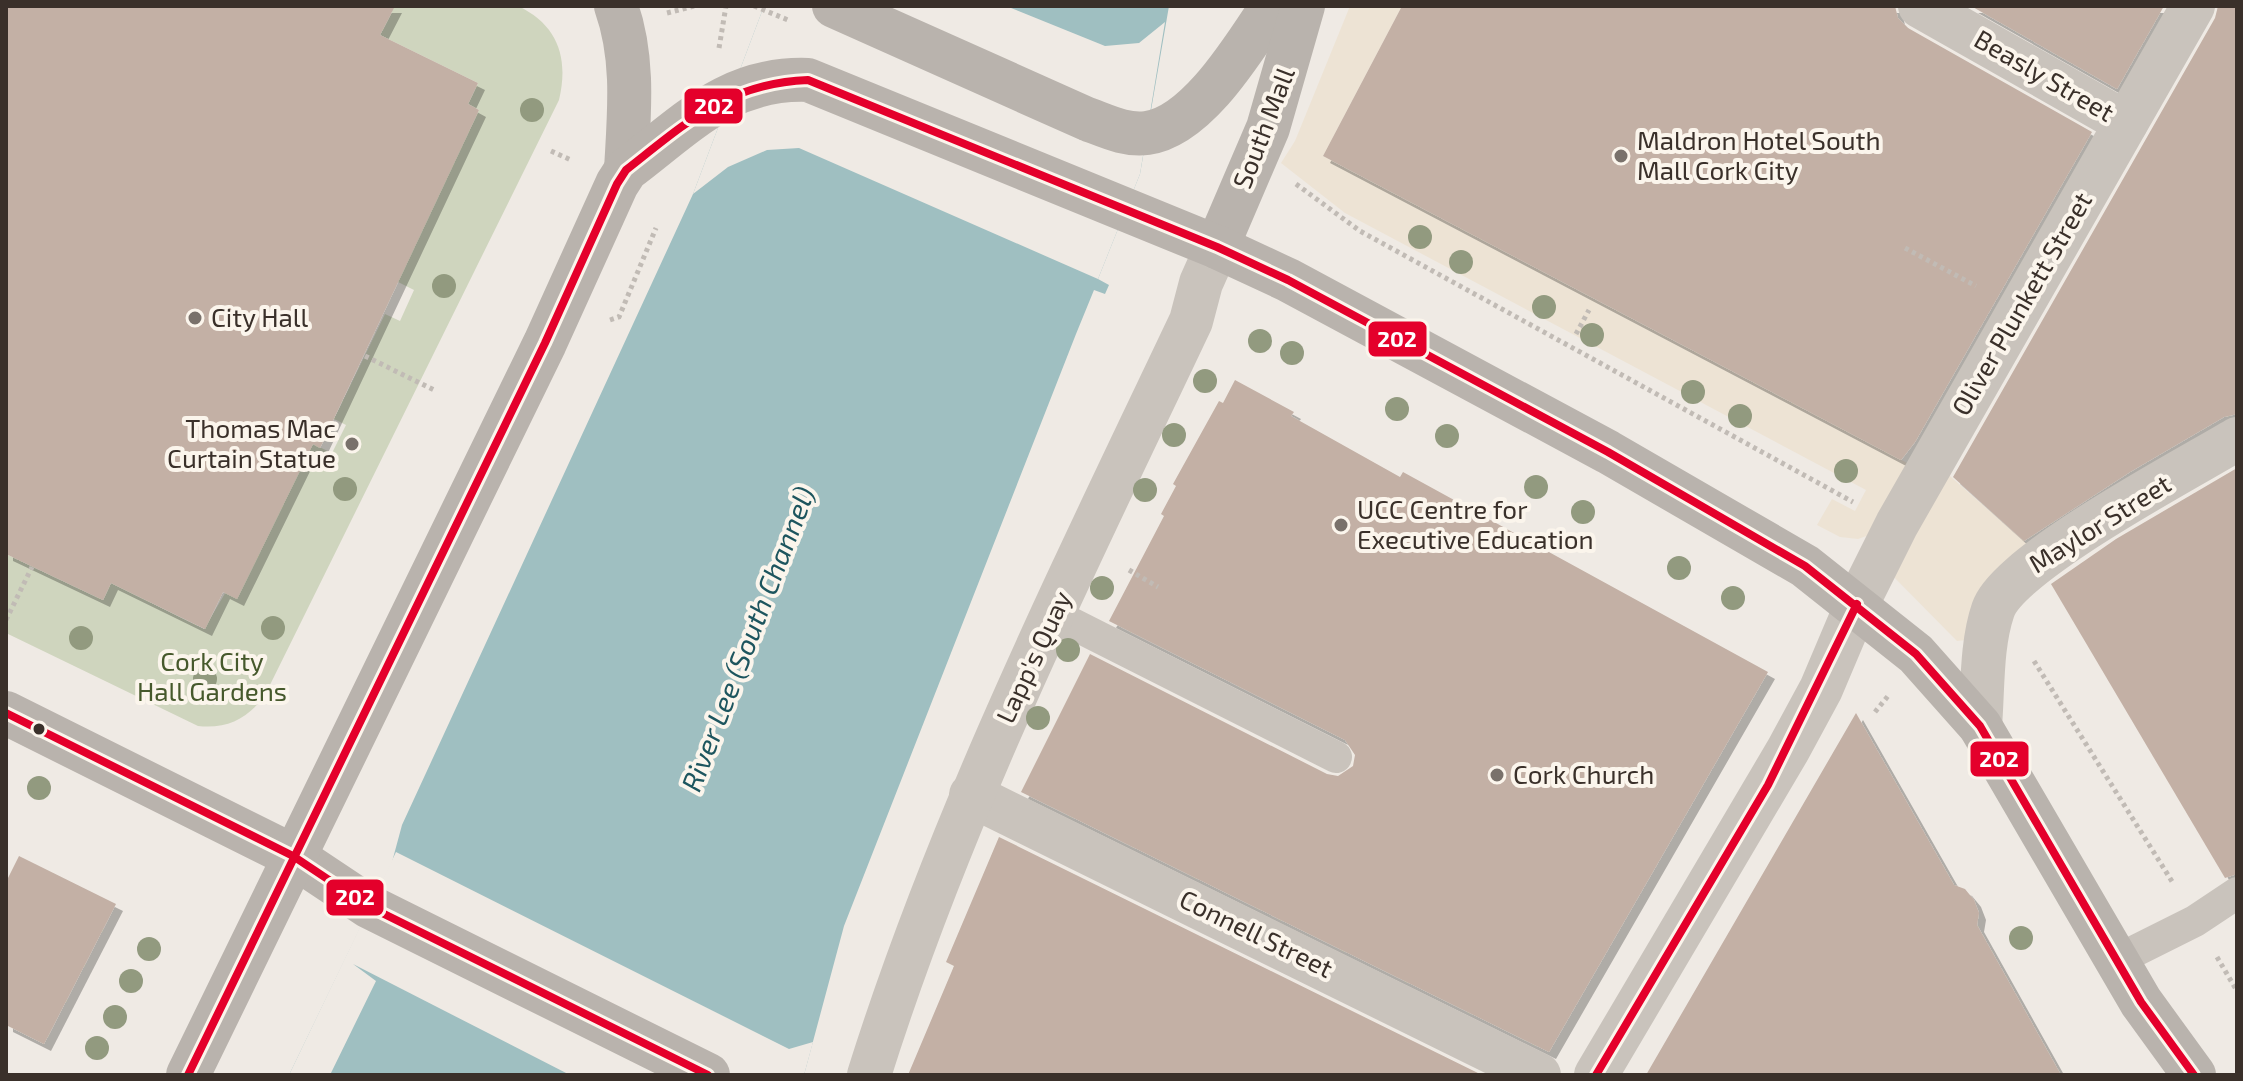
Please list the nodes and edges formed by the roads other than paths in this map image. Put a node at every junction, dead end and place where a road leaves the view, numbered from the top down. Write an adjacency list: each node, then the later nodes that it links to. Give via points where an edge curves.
1 (834, 6): 2 (main road, South Mall, via 1123,133 1148,133 1178,122 1205,96)
2 (1272, 6)
3 (1303, 6): 9 (main road, South Mall, via 1268,128)
4 (1920, 6): 7 (street, Beasly Street)
5 (2193, 6): 7 (street, Oliver Plunkett Street)
6 (636, 11): 8 (main road, via 627,43)
7 (2126, 123): 11 (street, Oliver Plunkett Street, via 1939,448)
8 (626, 170): 9 (main road, via 730,92 771,81 808,80); 17 (main road)
9 (1217, 247): 11 (main road, via 1608,452 1805,566); 12 (street, Lapp's Quay, via 1191,321)
10 (2237, 439): 14 (street, Maylor Street, via 2017,577 1993,607)
11 (1857, 604): 14 (main road, via 1946,683); 24 (street, Oliver Plunkett Street, via 1788,750)
12 (1053, 614): 15 (lane); 16 (street, Lapp's Quay)
13 (6, 713): 17 (main road)
14 (1980, 726): 19 (main road)
15 (1336, 757)
16 (971, 795): 22 (street, Lapp's Quay, via 894,992); 23 (street, Connell Street)
17 (293, 856): 20 (main road); 21 (main road, via 368,906)
18 (2237, 893): 19 (lane)
19 (2117, 960): 25 (main road)
20 (188, 1075)
21 (708, 1075)
22 (869, 1075)
23 (1539, 1075)
24 (1596, 1075)
25 (2194, 1075)

